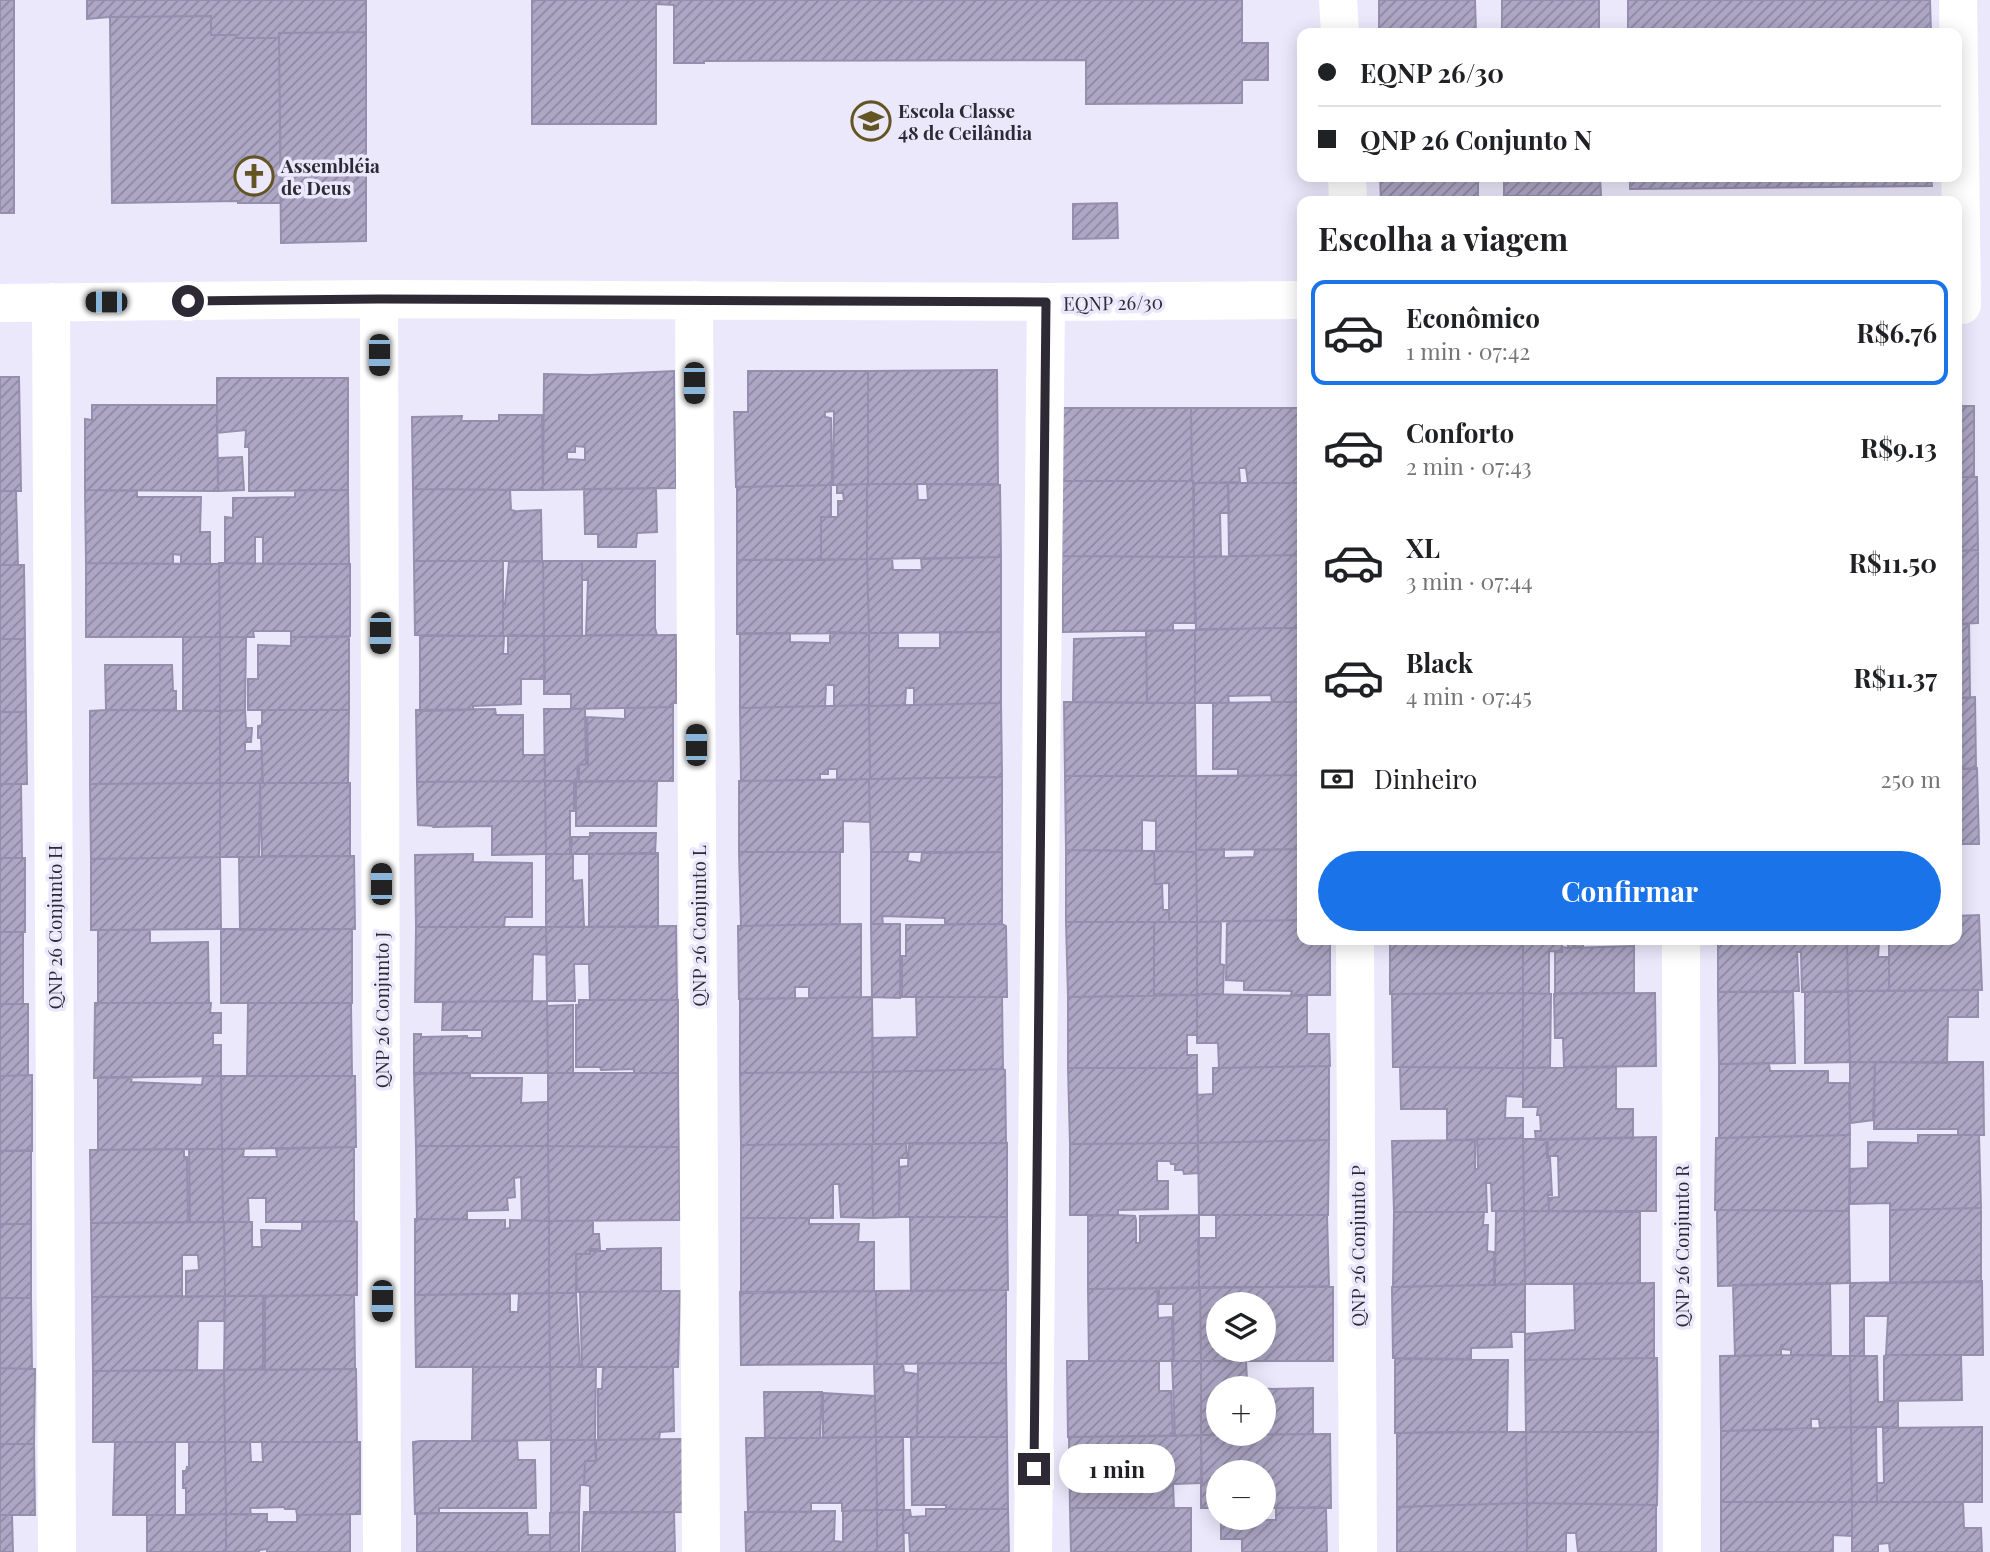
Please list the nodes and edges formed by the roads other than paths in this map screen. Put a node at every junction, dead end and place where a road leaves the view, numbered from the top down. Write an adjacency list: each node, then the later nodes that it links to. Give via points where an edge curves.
1 (1338, 0): 3 (street)
2 (1958, 0): 4 (street)
3 (1340, 28)
4 (1959, 28)
5 (1962, 102): 12 (street)
6 (379, 299): 7 (street, EQNP 26/30); 9 (street, EQNP 26/30); 16 (street, QNP 26 Conjunto J)
7 (694, 300): 10 (street, EQNP 26/30); 17 (street, QNP 26 Conjunto L)
8 (1297, 300): 10 (street, EQNP 26/30)
9 (51, 302): 11 (street, EQNP 26/30); 15 (street, QNP 26 Conjunto H)
10 (1046, 302): 18 (street)
11 (0, 303)
12 (1970, 305)
13 (1356, 945): 19 (street, QNP 26 Conjunto P)
14 (1681, 945): 20 (street, QNP 26 Conjunto R)
15 (57, 1552)
16 (382, 1552)
17 (701, 1552)
18 (1033, 1552)
19 (1358, 1552)
20 (1682, 1552)

